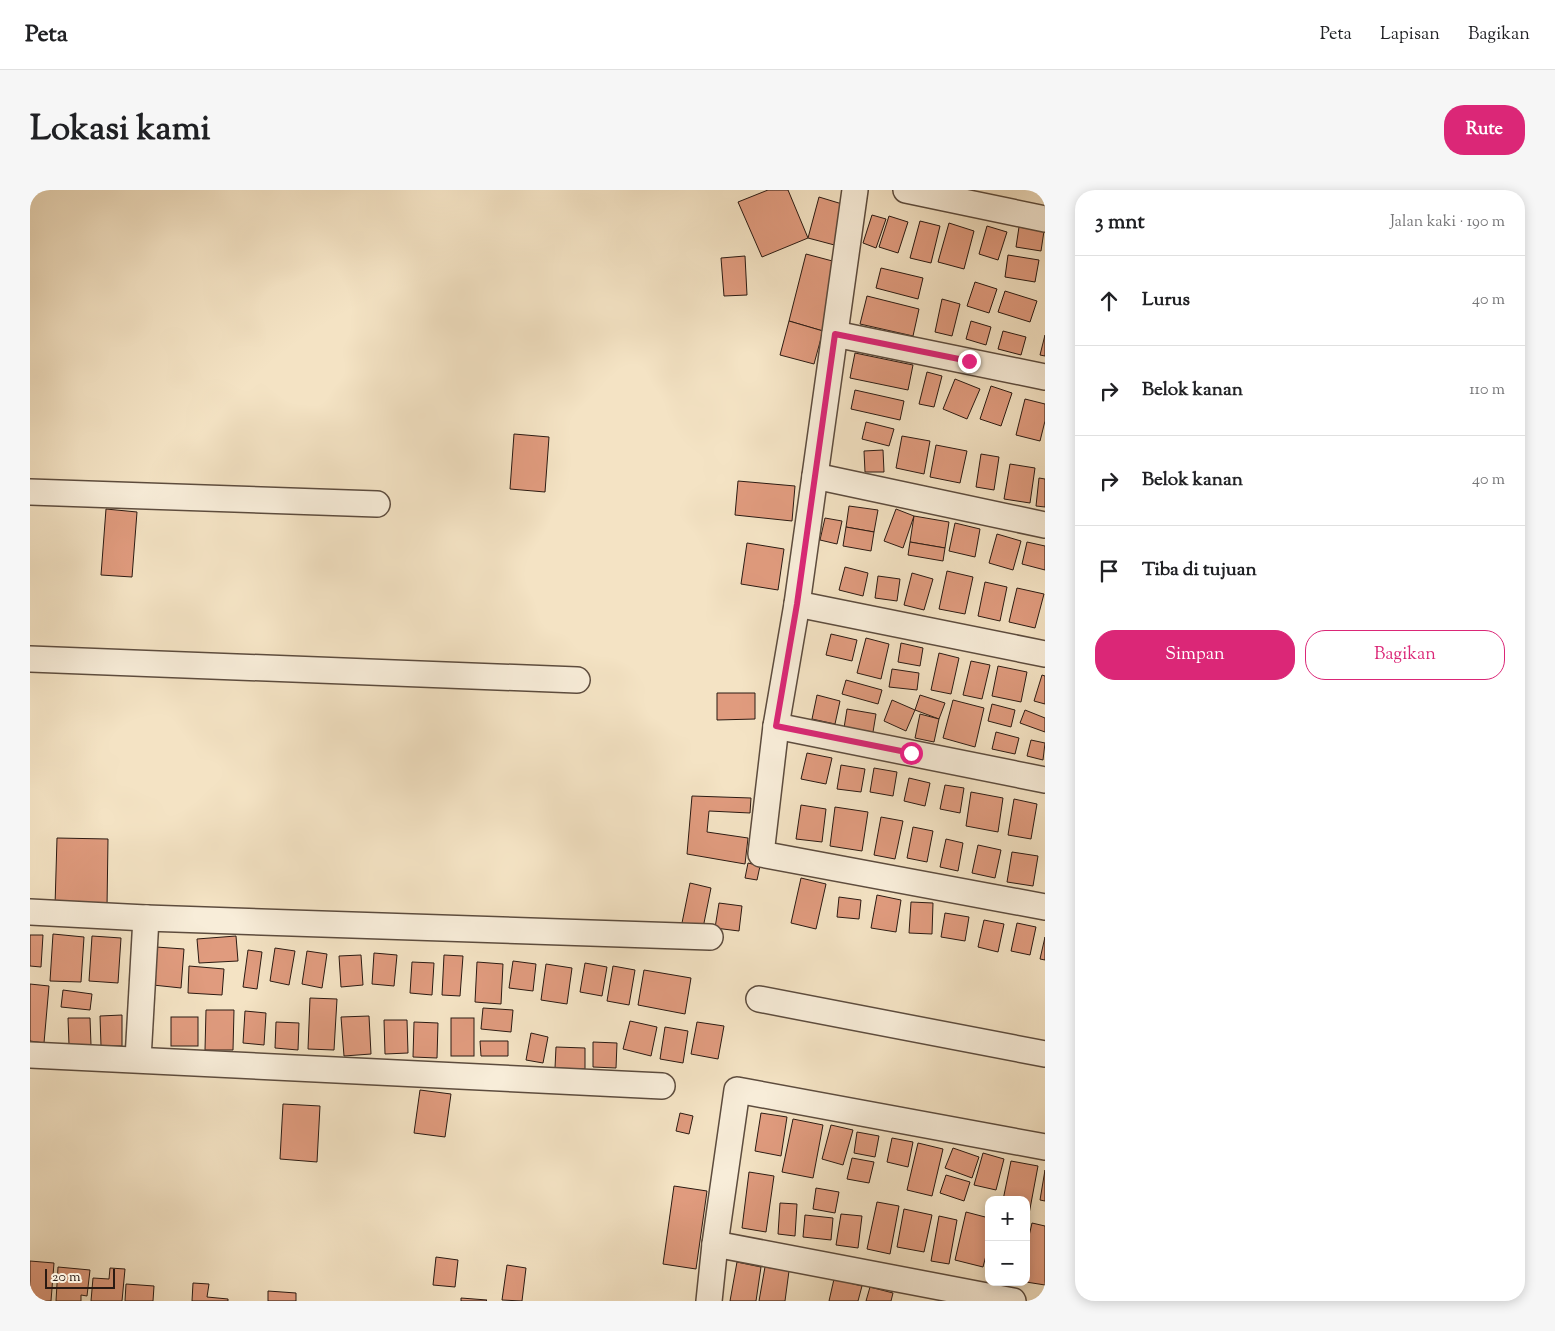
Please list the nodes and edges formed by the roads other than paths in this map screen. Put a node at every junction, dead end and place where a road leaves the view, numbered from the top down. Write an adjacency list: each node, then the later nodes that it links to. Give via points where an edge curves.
1 (855, 190): 4 (street)
2 (906, 190): 3 (street)
3 (1045, 219)
4 (835, 334): 5 (street); 6 (street)
5 (1045, 377)
6 (815, 476): 9 (street); 10 (street)
7 (30, 492): 8 (street)
8 (377, 504)
9 (1045, 524)
10 (797, 604): 11 (street); 14 (street)
11 (1045, 654)
12 (30, 659): 13 (street)
13 (576, 680)
14 (776, 726): 15 (street); 16 (street, via 762,854)
15 (1045, 780)
16 (1045, 908)
17 (30, 912): 18 (street)
18 (146, 918): 19 (street); 23 (street)
19 (710, 937)
20 (759, 999): 21 (street)
21 (1045, 1054)
22 (30, 1055): 23 (street)
23 (138, 1060): 24 (street)
24 (662, 1086)
25 (1045, 1147): 26 (street, via 737,1090)
26 (716, 1244): 27 (street); 28 (street)
27 (709, 1301)
28 (1012, 1301)

